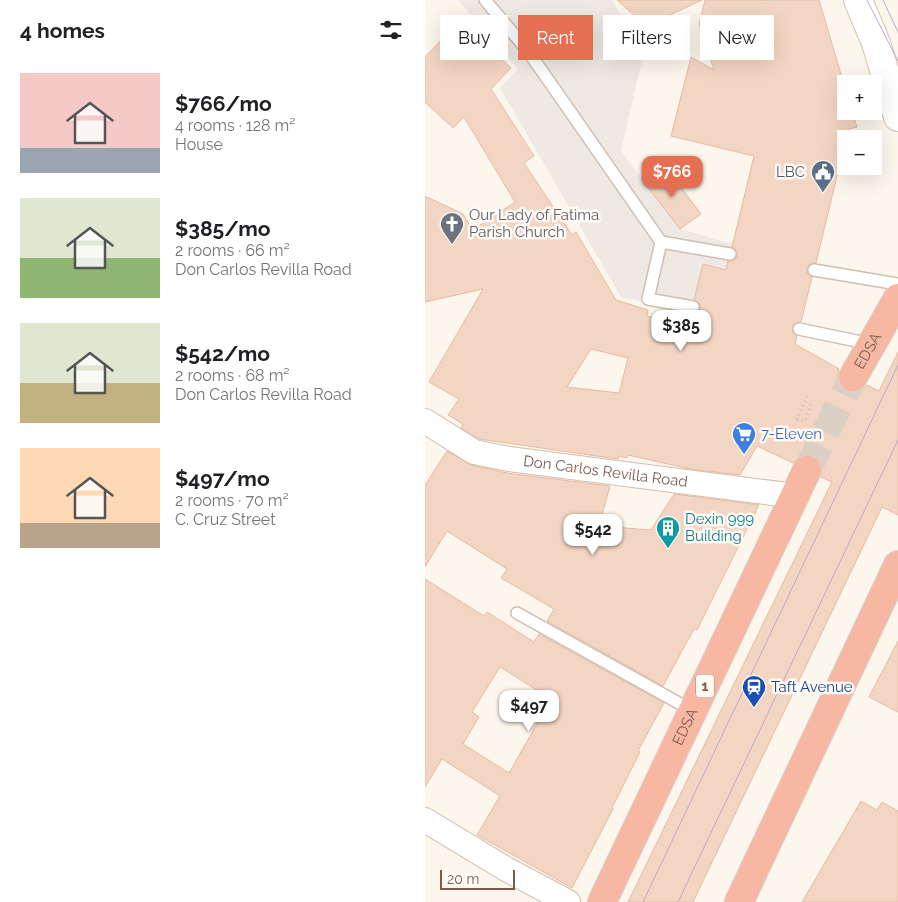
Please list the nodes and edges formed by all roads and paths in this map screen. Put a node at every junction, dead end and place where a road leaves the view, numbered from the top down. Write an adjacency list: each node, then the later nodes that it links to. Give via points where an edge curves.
1 (485, 0): 4 (lane, via 528,51)
2 (858, 0): 3 (main road, via 877,43)
3 (898, 117)
4 (661, 242): 5 (lane); 9 (lane, via 648,299)
5 (730, 254)
6 (814, 270): 7 (lane)
7 (898, 284)
8 (898, 298): 11 (highway, EDSA)
9 (693, 306)
10 (799, 330): 11 (lane)
11 (872, 344): 12 (highway, EDSA)
12 (853, 377)
13 (807, 397): 14 (path, via 797,419 805,422)
14 (811, 404)
15 (425, 421): 17 (street, Don Carlos Revilla Road, via 474,452)
16 (807, 470): 17 (highway, EDSA / 1)
17 (795, 496): 20 (highway, EDSA / 1)
18 (898, 565): 24 (highway)
19 (517, 612): 20 (lane)
20 (693, 711): 23 (highway, EDSA / 1)
21 (425, 820): 22 (street)
22 (569, 902)
23 (602, 902)
24 (739, 902)

